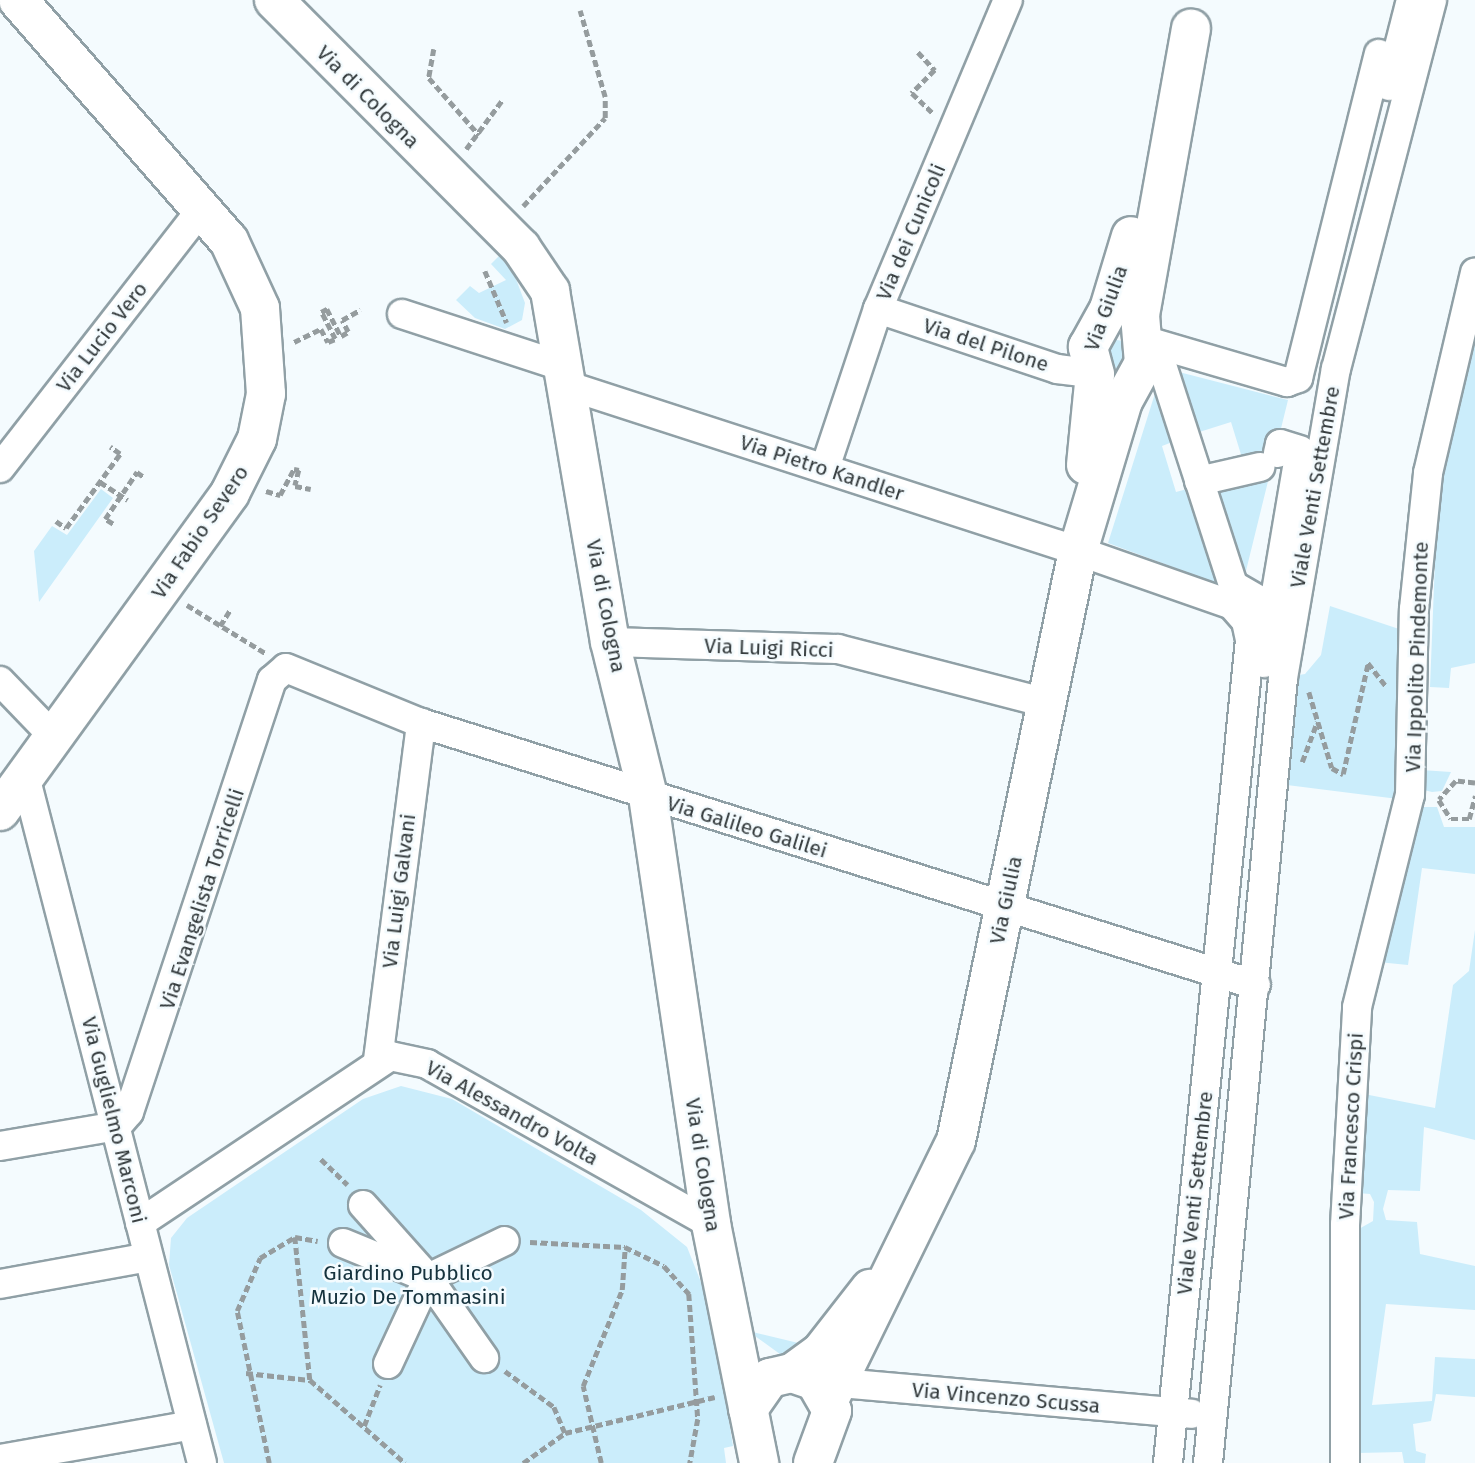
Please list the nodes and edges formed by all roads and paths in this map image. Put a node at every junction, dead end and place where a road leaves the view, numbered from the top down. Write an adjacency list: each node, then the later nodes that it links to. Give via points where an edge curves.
1 (18, 0): 15 (main road, Via Fabio Severo)
2 (274, 0): 27 (main road, Via di Cologna, via 521,248 551,292)
3 (1008, 0): 19 (street, Via dei Cunicoli)
4 (1392, 0): 25 (street, Viale Venti Settembre, via 1295,380)
5 (1411, 0): 29 (street, Viale Venti Settembre)
6 (1432, 0): 64 (street, Viale Venti Settembre, via 1354,289 1315,470)
7 (580, 11): 16 (path, via 605,97 605,118)
8 (1194, 14): 22 (main road, Via Giulia); 25 (main road, Via Giulia, via 1145,280)
9 (434, 49): 13 (path, via 429,78)
10 (918, 52): 12 (path, via 935,70 912,93 934,114)
11 (503, 99): 13 (path)
12 (939, 103)
13 (479, 135): 14 (path)
14 (455, 160)
15 (204, 207): 30 (street, Via Lucio Vero); 55 (main road, Via Fabio Severo, via 246,268 260,308 266,394 257,439 230,493)
16 (512, 216)
17 (485, 271): 23 (path)
18 (1475, 272): 59 (street, Via Ippolito Pindemonte, via 1428,473 1415,609)
19 (878, 309): 26 (street, Via del Pilone, via 1057,369); 31 (street, Via dei Cunicoli)
20 (360, 310): 24 (path, via 342,320 348,332 341,336 327,309 321,312 335,339 328,342 321,329)
21 (401, 314): 27 (street, Via Pietro Kandler)
22 (1099, 330): 25 (main road, via 1126,326); 26 (main road, Via Giulia, via 1088,347)
23 (509, 334)
24 (294, 342)
25 (1145, 354): 26 (main road, via 1119,384); 33 (street); 41 (main road, Via Giulia)
26 (1095, 374): 41 (main road, Via Giulia)
27 (565, 376): 31 (street, Via Pietro Kandler); 47 (main road, Via di Cologna)
28 (110, 447): 34 (path, via 120,454)
29 (1279, 457): 33 (street); 43 (street, Viale Venti Settembre)
30 (0, 468)
31 (825, 468): 41 (street, Via Pietro Kandler)
32 (144, 477): 37 (path, via 137,472)
33 (1199, 481): 43 (street, via 1228,587)
34 (100, 482): 37 (path); 39 (path, via 66,528)
35 (311, 489): 36 (path, via 295,485 299,470 294,469 280,495)
36 (265, 491)
37 (121, 496): 38 (path); 40 (path, via 105,519)
38 (128, 500)
39 (56, 521)
40 (113, 524)
41 (1078, 551): 45 (street, Via Pietro Kandler); 52 (main road, Via Giulia)
42 (187, 605): 46 (path)
43 (1269, 607): 64 (street, Viale Venti Settembre)
44 (230, 610): 46 (path)
45 (1241, 613): 64 (street, Viale Venti Settembre, via 1250,640)
46 (220, 626): 48 (path)
47 (610, 642): 52 (street, Via Luigi Ricci, via 838,649); 60 (main road, Via di Cologna)
48 (274, 662): 54 (street, Via Galileo Galilei); 66 (street, Via Evangelista Torricelli, via 140,1091)
49 (1382, 678): 53 (path, via 1373,663 1365,666 1343,774 1332,768)
50 (0, 681): 55 (street)
51 (1311, 698): 53 (path)
52 (1047, 703): 63 (main road, Via Giulia)
53 (1317, 721): 56 (path)
54 (421, 723): 60 (street, Via Galileo Galilei); 65 (street, Via Luigi Galvani)
55 (54, 737): 57 (main road, Via Fabio Severo)
56 (1307, 753)
57 (26, 776): 62 (main road, Via Fabio Severo); 66 (street, Via Guglielmo Marconi)
58 (1475, 783): 61 (path, via 1456,781 1439,800 1451,819 1469,819)
59 (1410, 795): 105 (street, Via Francesco Crispi, via 1357,1007 1345,1225)
60 (648, 796): 63 (street, Via Galileo Galilei); 71 (main road, Via di Cologna)
61 (1475, 796)
62 (0, 811)
63 (1005, 907): 64 (street, Via Galileo Galilei); 74 (main road, Via Giulia, via 956,1141)
64 (1236, 979): 88 (street, Viale Venti Settembre); 88 (street, Viale Venti Settembre)
65 (377, 1060): 70 (street); 71 (street, Via Alessandro Volta, via 403,1056 427,1064)
66 (117, 1126): 67 (street); 70 (street, Via Guglielmo Marconi)
67 (0, 1146)
68 (321, 1159): 69 (path)
69 (363, 1205): 78 (street)
70 (140, 1223): 77 (street, Via Guglielmo Marconi)
71 (711, 1224): 80 (main road, Via di Cologna)
72 (295, 1237): 75 (path); 83 (path, via 260,1258 247,1277 237,1311); 85 (path)
73 (505, 1241): 76 (path); 78 (street)
74 (907, 1241): 84 (main road, Via Giulia, via 821,1352); 86 (main road, Via Giulia)
75 (342, 1243): 78 (street)
76 (625, 1247): 87 (path, via 664,1266 689,1294); 90 (path, via 622,1290 583,1386)
77 (148, 1257): 79 (street); 89 (street, Via Guglielmo Marconi)
78 (428, 1278): 81 (street); 82 (street)
79 (0, 1284)
80 (730, 1318): 84 (main road, Via di Cologna, via 753,1350); 92 (main road, Via di Cologna)
81 (484, 1358): 93 (path, via 554,1407)
82 (388, 1364): 91 (path)
83 (246, 1373): 85 (path); 97 (path)
84 (787, 1373): 86 (main road); 92 (main road, via 760,1386)
85 (310, 1380): 91 (path)
86 (834, 1392): 88 (street, Via Vincenzo Scussa); 94 (main road, Via Giulia, via 831,1423)
87 (698, 1402): 90 (path); 92 (path); 101 (path)
88 (1193, 1414): 102 (street, Viale Venti Settembre); 103 (street, Viale Venti Settembre); 104 (street, Viale Venti Settembre)
89 (192, 1425): 95 (street); 96 (street, Via Guglielmo Marconi)
90 (590, 1425): 93 (path); 100 (path)
91 (364, 1426): 98 (path)
92 (747, 1428): 94 (main road, via 789,1457)
93 (565, 1433): 99 (path)
94 (816, 1454)
95 (0, 1459)
96 (202, 1463)
97 (269, 1463)
98 (405, 1463)
99 (523, 1463)
100 (601, 1463)
101 (690, 1463)
102 (1168, 1463)
103 (1188, 1463)
104 (1208, 1463)
105 (1345, 1463)

